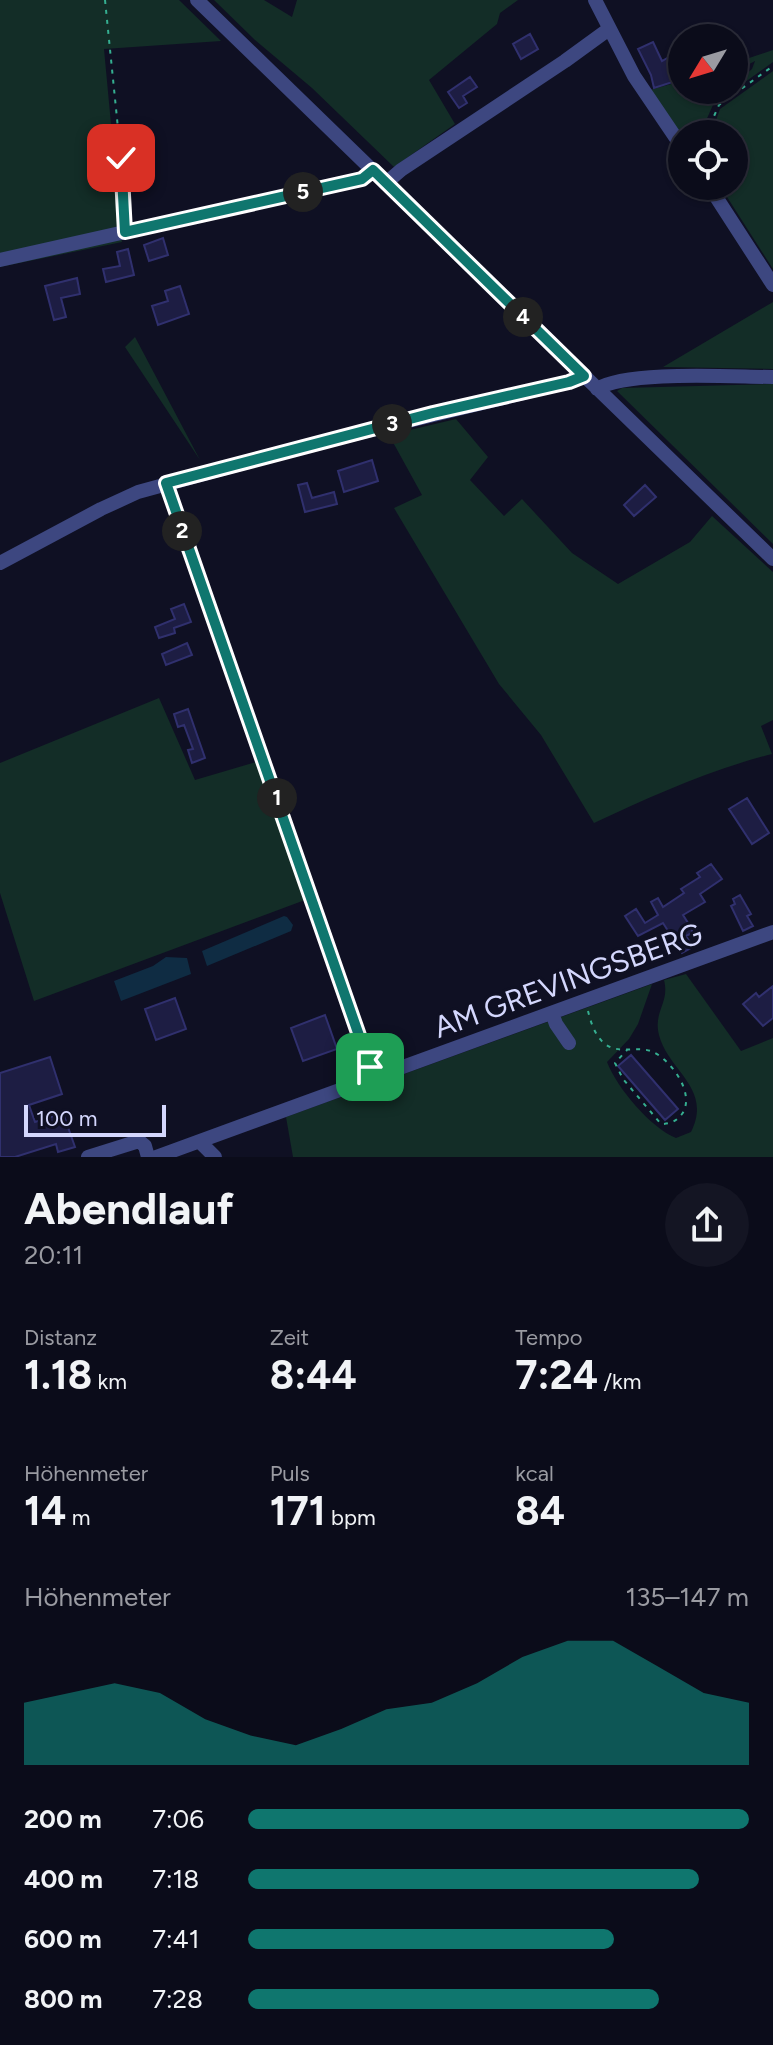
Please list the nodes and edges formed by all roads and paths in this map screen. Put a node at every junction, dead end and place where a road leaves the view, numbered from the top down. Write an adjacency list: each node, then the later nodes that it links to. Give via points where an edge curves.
1 (105, 0): 11 (path)
2 (197, 0): 8 (street)
3 (595, 0): 4 (street)
4 (609, 29): 7 (street); 9 (street)
5 (773, 66): 6 (path, via 719,105)
6 (712, 120)
7 (668, 126)
8 (373, 170): 9 (street); 11 (street, via 362,179)
9 (386, 183): 14 (street)
10 (718, 200): 13 (street)
11 (125, 232): 12 (street)
12 (0, 260)
13 (773, 285)
14 (584, 376): 16 (street); 17 (street)
15 (773, 377): 16 (street, via 637,378)
16 (597, 389): 18 (street)
17 (166, 483): 19 (street, via 101,509); 25 (path)
18 (773, 559)
19 (0, 563)
20 (773, 932): 21 (street, AM GREVINGSBERG)
21 (584, 1001): 22 (street, AM GREVINGSBERG); 24 (path, via 603,1042)
22 (552, 1013): 23 (street); 25 (street, AM GREVINGSBERG)
23 (569, 1043)
24 (627, 1050): 24 (path, via 615,1063 623,1079 661,1124 672,1123 686,1108 684,1087 652,1052)
25 (376, 1078): 26 (street, AM GREVINGSBERG)
26 (200, 1142): 29 (street, AM GREVINGSBERG); 30 (street)
27 (88, 1157): 28 (street, via 139,1141)
28 (148, 1157)
29 (156, 1157)
30 (215, 1157)

